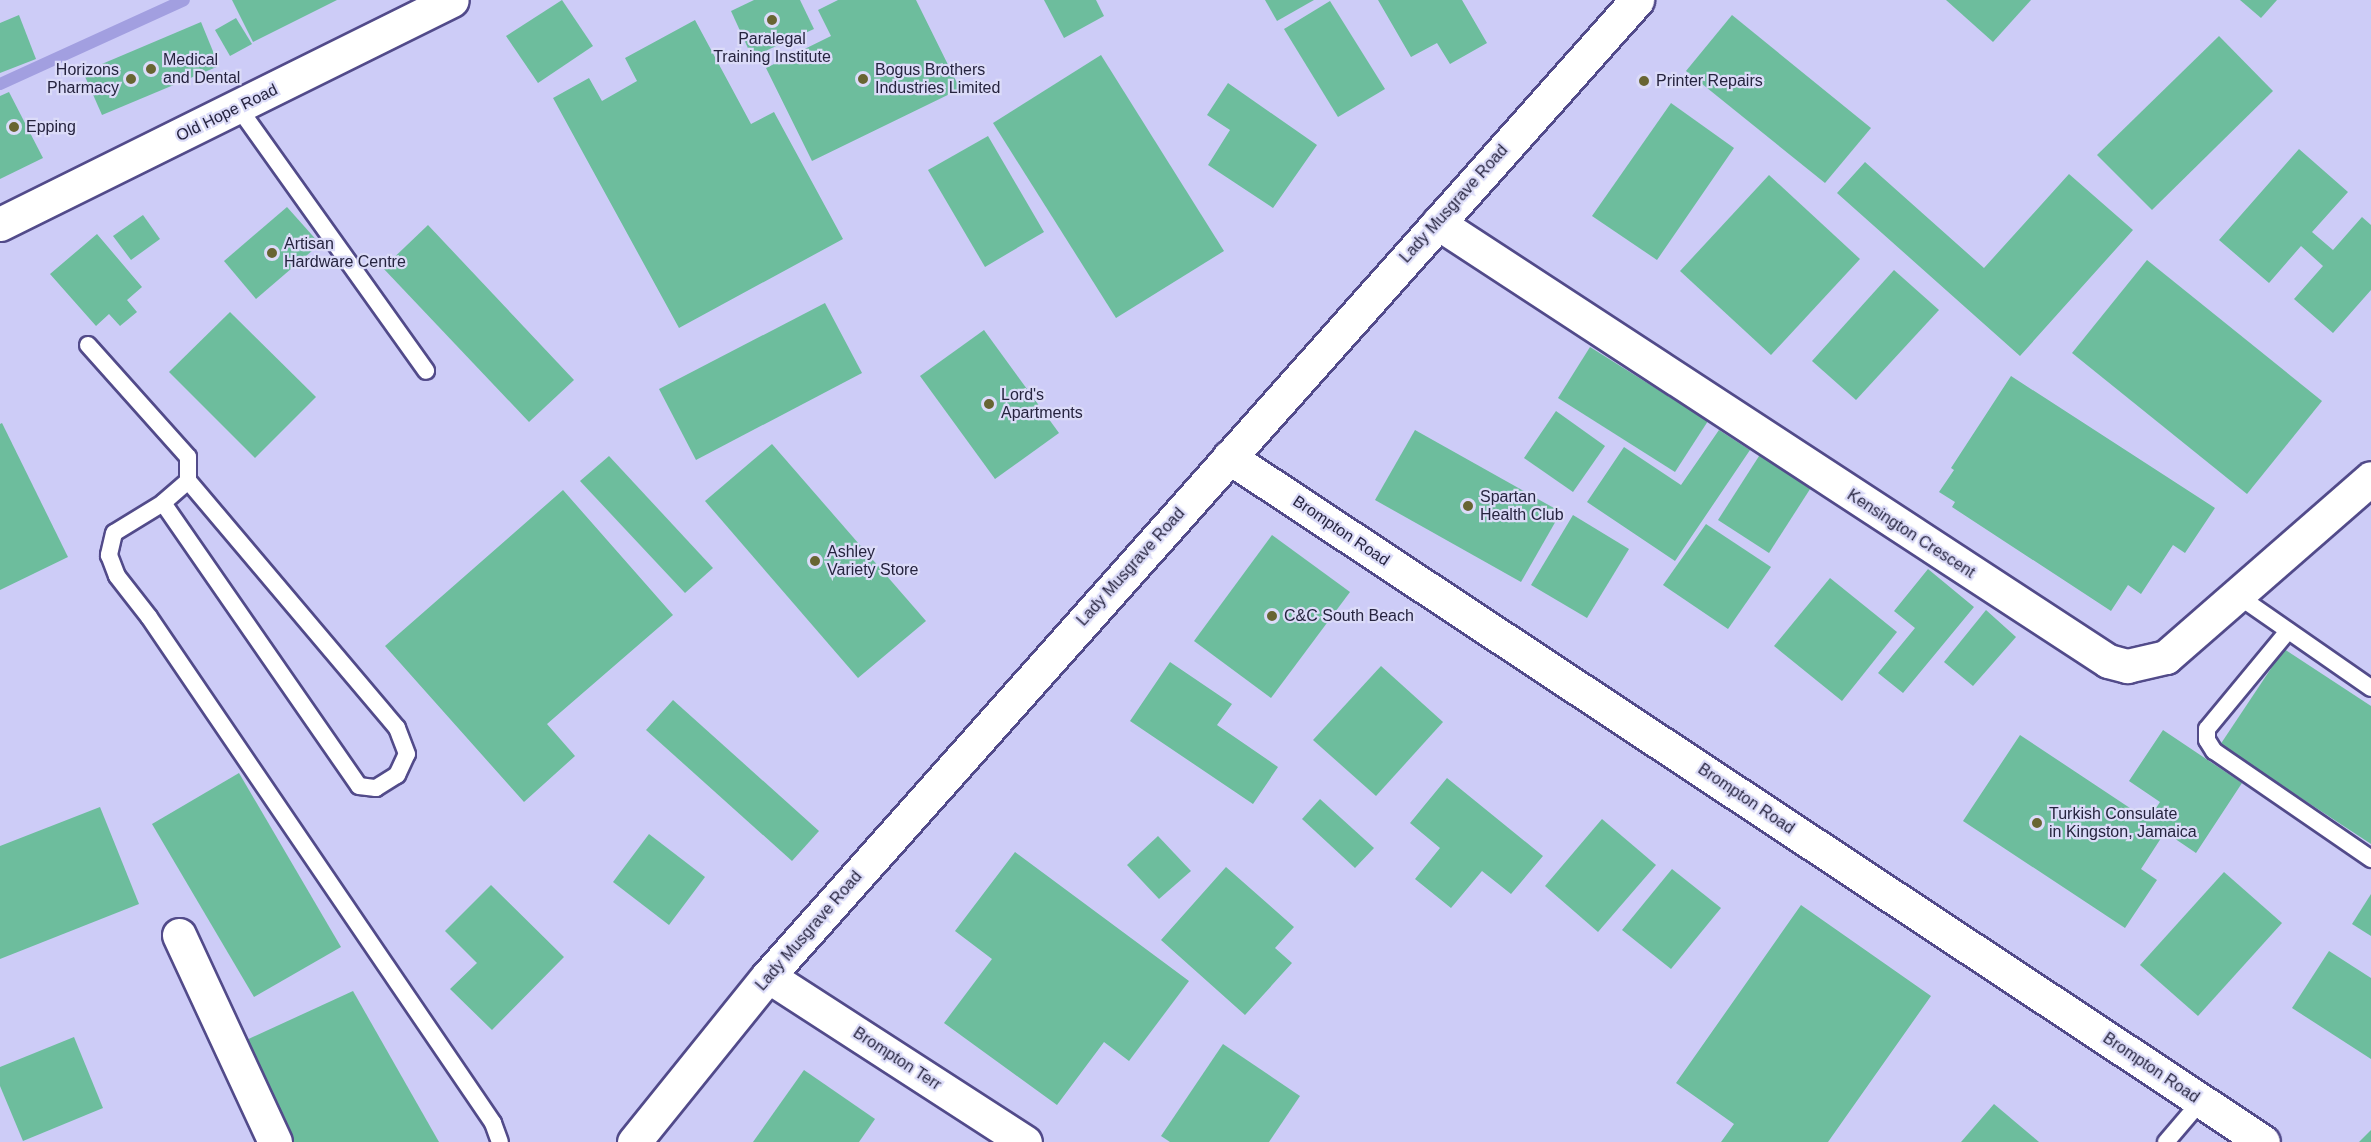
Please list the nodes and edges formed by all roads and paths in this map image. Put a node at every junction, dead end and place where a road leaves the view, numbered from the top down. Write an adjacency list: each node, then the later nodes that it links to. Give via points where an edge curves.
1 (452, 0): 3 (street, Old Hope Road)
2 (1637, 0): 4 (street, Lady Musgrave Road)
3 (238, 107): 5 (street, Old Hope Road); 7 (lane)
4 (1438, 223): 8 (street, Lady Musgrave Road); 12 (street, Kensington Crescent, via 2108,661 2127,666 2166,657)
5 (0, 224)
6 (88, 345): 10 (lane, via 188,457)
7 (426, 371)
8 (1229, 457): 17 (street, Lady Musgrave Road); 18 (street, Brompton Road)
9 (2371, 478): 12 (street, Kensington Crescent)
10 (188, 481): 11 (lane); 11 (lane, via 396,728 407,754 397,775 376,788 359,786)
11 (163, 503): 20 (lane, via 114,533 110,555 117,576 149,617 486,1113)
12 (2237, 595): 13 (lane)
13 (2288, 631): 14 (lane); 15 (lane, via 2207,729 2207,740 2214,751)
14 (2371, 688)
15 (2371, 859)
16 (179, 935): 19 (street)
17 (768, 975): 21 (street, Lady Musgrave Road); 22 (street, Brompton Terr)
18 (2201, 1101): 23 (lane); 24 (street, Brompton Road)
19 (275, 1142)
20 (500, 1142)
21 (634, 1142)
22 (1025, 1142)
23 (2166, 1142)
24 (2263, 1142)

